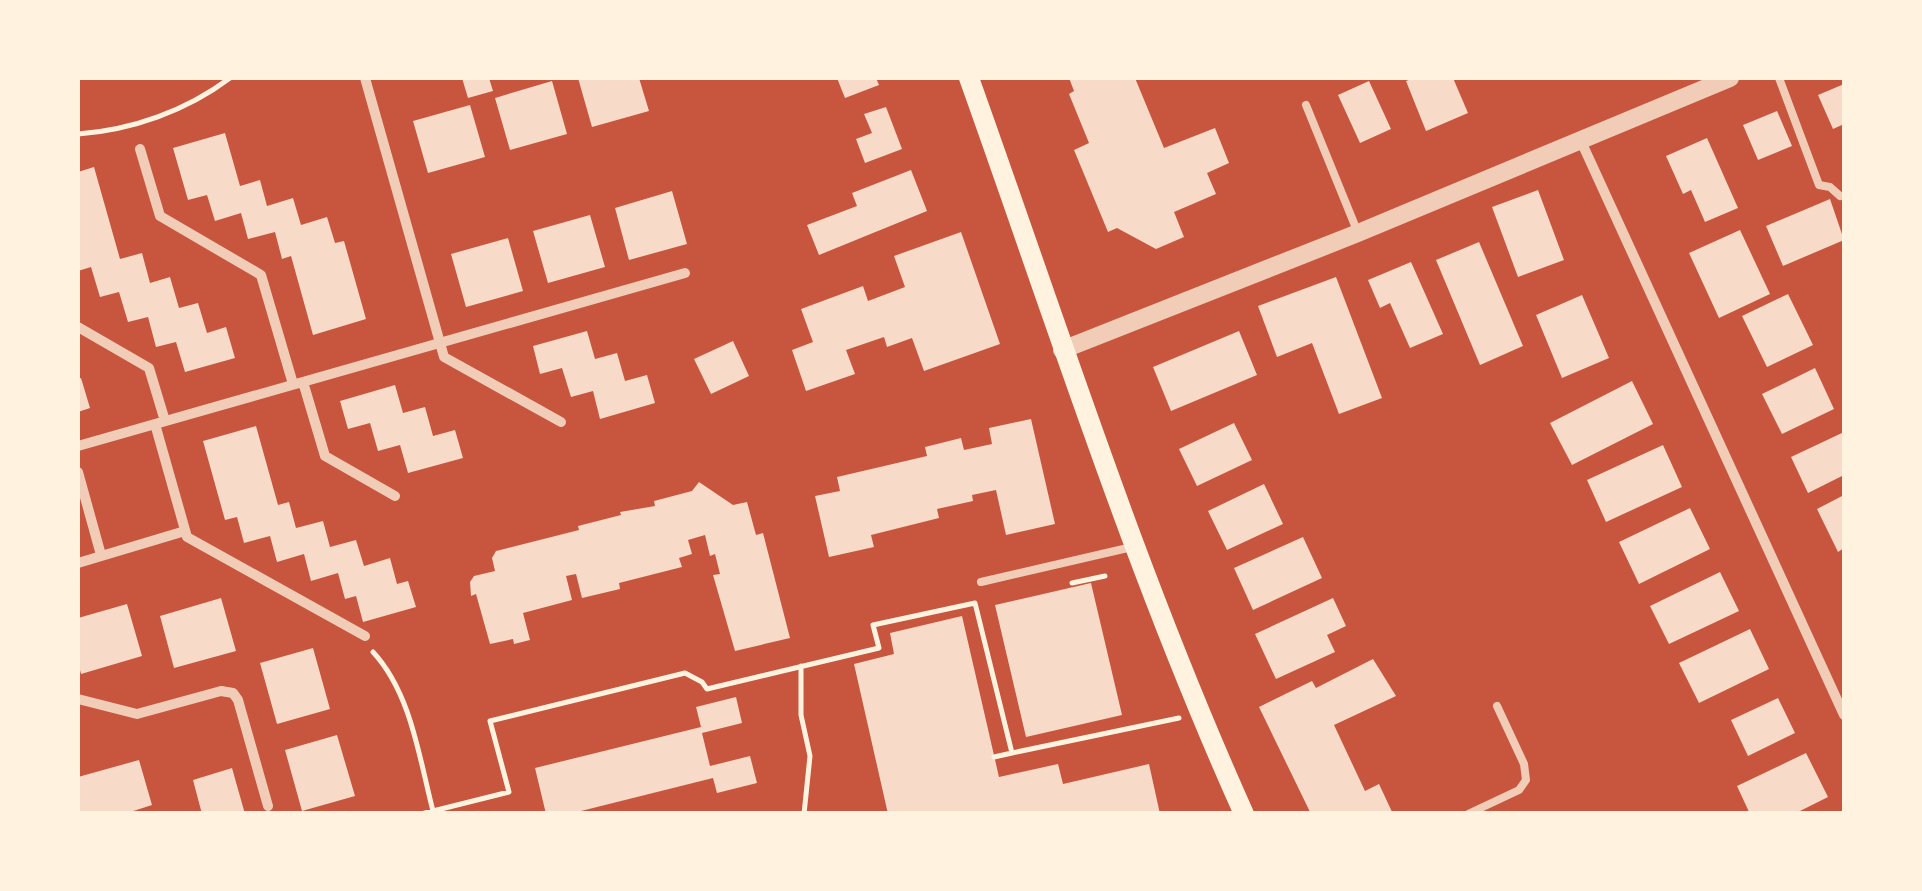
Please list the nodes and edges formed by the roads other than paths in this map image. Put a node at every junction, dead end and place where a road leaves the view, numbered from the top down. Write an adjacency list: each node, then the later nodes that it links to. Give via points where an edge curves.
1 (365, 78): 12 (street)
2 (969, 78): 13 (main road)
3 (1730, 78): 6 (street)
4 (1779, 78): 8 (lane, via 1819,184)
5 (1306, 106): 9 (lane)
6 (1580, 138): 9 (street); 28 (street)
7 (140, 149): 14 (street, via 160,216 262,277)
8 (1840, 196)
9 (1358, 233): 13 (street)
10 (684, 272): 12 (street)
11 (78, 327): 15 (street, via 147,366)
12 (440, 342): 14 (street); 16 (street, via 444,357)
13 (1062, 350): 21 (main road)
14 (298, 383): 15 (street); 19 (street, via 325,456)
15 (160, 422): 17 (street); 20 (street)
16 (561, 422)
17 (78, 446)
18 (78, 472): 22 (street)
19 (395, 496)
20 (185, 531): 22 (street); 25 (street)
21 (1134, 546): 24 (lane); 30 (main road)
22 (101, 556): 23 (street)
23 (78, 563)
24 (981, 582)
25 (365, 636)
26 (78, 699): 29 (street, via 137,714 221,690 232,693)
27 (1497, 706): 31 (lane, via 1526,780 1519,790)
28 (1844, 715)
29 (268, 806)
30 (1244, 814)
31 (1468, 814)

